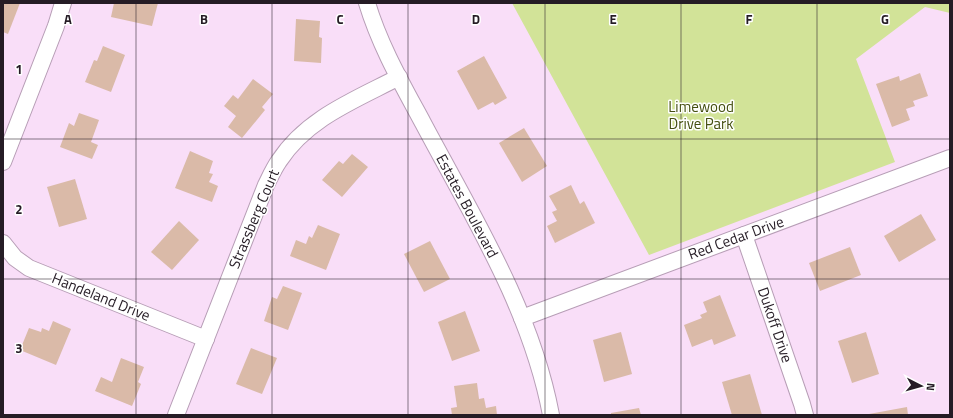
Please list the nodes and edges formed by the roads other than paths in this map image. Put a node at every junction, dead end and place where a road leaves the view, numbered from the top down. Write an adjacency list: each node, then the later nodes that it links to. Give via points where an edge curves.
1 (63, 3): 5 (street)
2 (367, 3): 3 (street, Estates Boulevard, via 386,52)
3 (399, 77): 8 (street, Estates Boulevard, via 500,266); 9 (street, Strassberg Court, via 328,113 293,142 278,161 266,185)
4 (950, 158): 6 (street, Red Cedar Drive)
5 (3, 162)
6 (744, 235): 8 (street, Red Cedar Drive); 12 (street, Dukoff Drive)
7 (3, 243): 9 (street, Handeland Drive, via 15,258 29,268)
8 (522, 318): 11 (street, Estates Boulevard, via 537,360)
9 (206, 339): 10 (street, Strassberg Court)
10 (176, 415)
11 (551, 415)
12 (805, 415)

